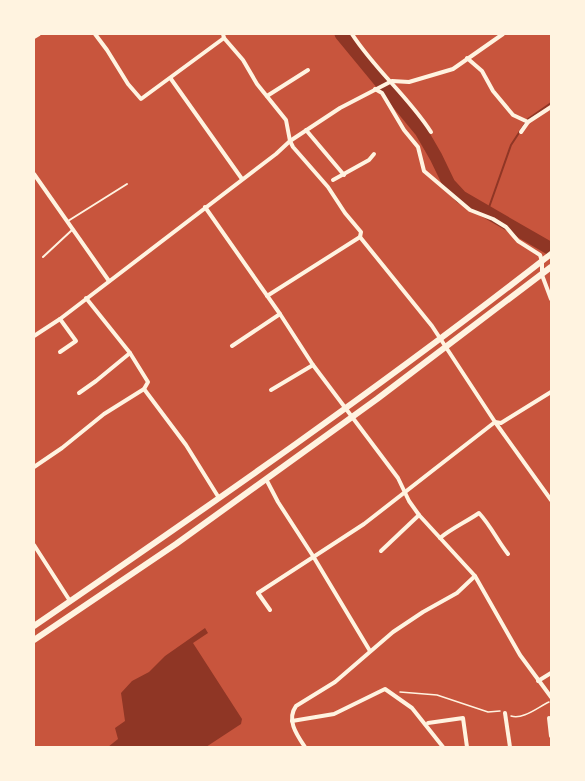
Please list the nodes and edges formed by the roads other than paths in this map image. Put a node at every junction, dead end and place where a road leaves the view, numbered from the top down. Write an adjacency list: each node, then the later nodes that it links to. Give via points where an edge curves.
1 (39, 34): 6 (street)
2 (95, 34): 9 (street, via 141,99)
3 (352, 34): 10 (street)
4 (503, 34): 7 (street)
5 (224, 36): 9 (street); 12 (street)
6 (34, 37)
7 (467, 58): 10 (street, via 453,69 431,76 409,82); 14 (street, via 482,71 493,91 513,115)
8 (308, 70): 12 (street)
9 (171, 79): 22 (street)
10 (390, 82): 11 (street); 16 (street)
11 (377, 88): 15 (street); 31 (street, via 418,147 424,171 470,210 506,227 518,241 537,252)
12 (267, 96): 18 (street, via 286,120)
13 (551, 107): 14 (street)
14 (528, 122): 17 (street)
15 (306, 130): 18 (street); 21 (street)
16 (431, 132)
17 (521, 132)
18 (290, 141): 22 (street); 28 (street, via 361,232)
19 (374, 154): 21 (street, via 369,160)
20 (34, 174): 26 (street)
21 (344, 174): 23 (street)
22 (242, 179): 25 (street)
23 (333, 180)
24 (127, 184): 26 (lane)
25 (205, 207): 34 (street); 35 (street)
26 (67, 221): 27 (street)
27 (73, 229): 30 (lane); 34 (street)
28 (360, 237): 35 (street); 41 (street)
29 (551, 254): 31 (main road)
30 (42, 257)
31 (542, 261): 33 (street); 41 (main road)
32 (551, 268): 33 (main road)
33 (542, 275): 37 (street); 43 (main road)
34 (109, 282): 36 (street)
35 (267, 296): 38 (street)
36 (86, 298): 39 (street); 45 (street)
37 (551, 299)
38 (280, 314): 42 (street); 46 (street)
39 (60, 319): 40 (street); 44 (street, via 76,341)
40 (34, 336)
41 (440, 338): 43 (street); 51 (main road)
42 (232, 346)
43 (446, 347): 52 (main road); 53 (street)
44 (60, 352)
45 (130, 353): 47 (street, via 148,382); 50 (street)
46 (313, 365): 48 (street); 51 (street)
47 (144, 389): 54 (street, via 104,414); 57 (street, via 186,445)
48 (271, 390)
49 (551, 392): 53 (street, via 502,423)
50 (79, 393)
51 (344, 408): 52 (street); 57 (main road)
52 (351, 418): 55 (main road); 56 (street)
53 (495, 422): 56 (street); 58 (street)
54 (34, 467)
55 (266, 479): 64 (street); 69 (main road, via 176,544)
56 (406, 492): 59 (street); 64 (street, via 364,524)
57 (219, 498): 66 (main road)
58 (551, 500)
59 (419, 515): 60 (street); 62 (street)
60 (440, 538): 63 (street, via 453,527 479,513 493,529 496,538); 65 (street)
61 (34, 545): 66 (street)
62 (381, 551)
63 (508, 554)
64 (313, 556): 67 (street, via 258,593); 70 (street)
65 (475, 576): 70 (street, via 457,593 423,612); 72 (street, via 507,634)
66 (70, 601): 68 (main road)
67 (270, 610)
68 (34, 626)
69 (34, 640)
70 (370, 651): 76 (street, via 335,682 296,706)
71 (551, 673): 72 (street)
72 (538, 681): 73 (street)
73 (551, 697)
74 (505, 713): 82 (street)
75 (549, 718): 78 (street)
76 (292, 721): 79 (street, via 294,730); 80 (street, via 334,714 385,689 412,708)
77 (428, 723): 81 (street, via 463,718)
78 (551, 736)
79 (305, 747)
80 (443, 747)
81 (467, 747)
82 (510, 747)

